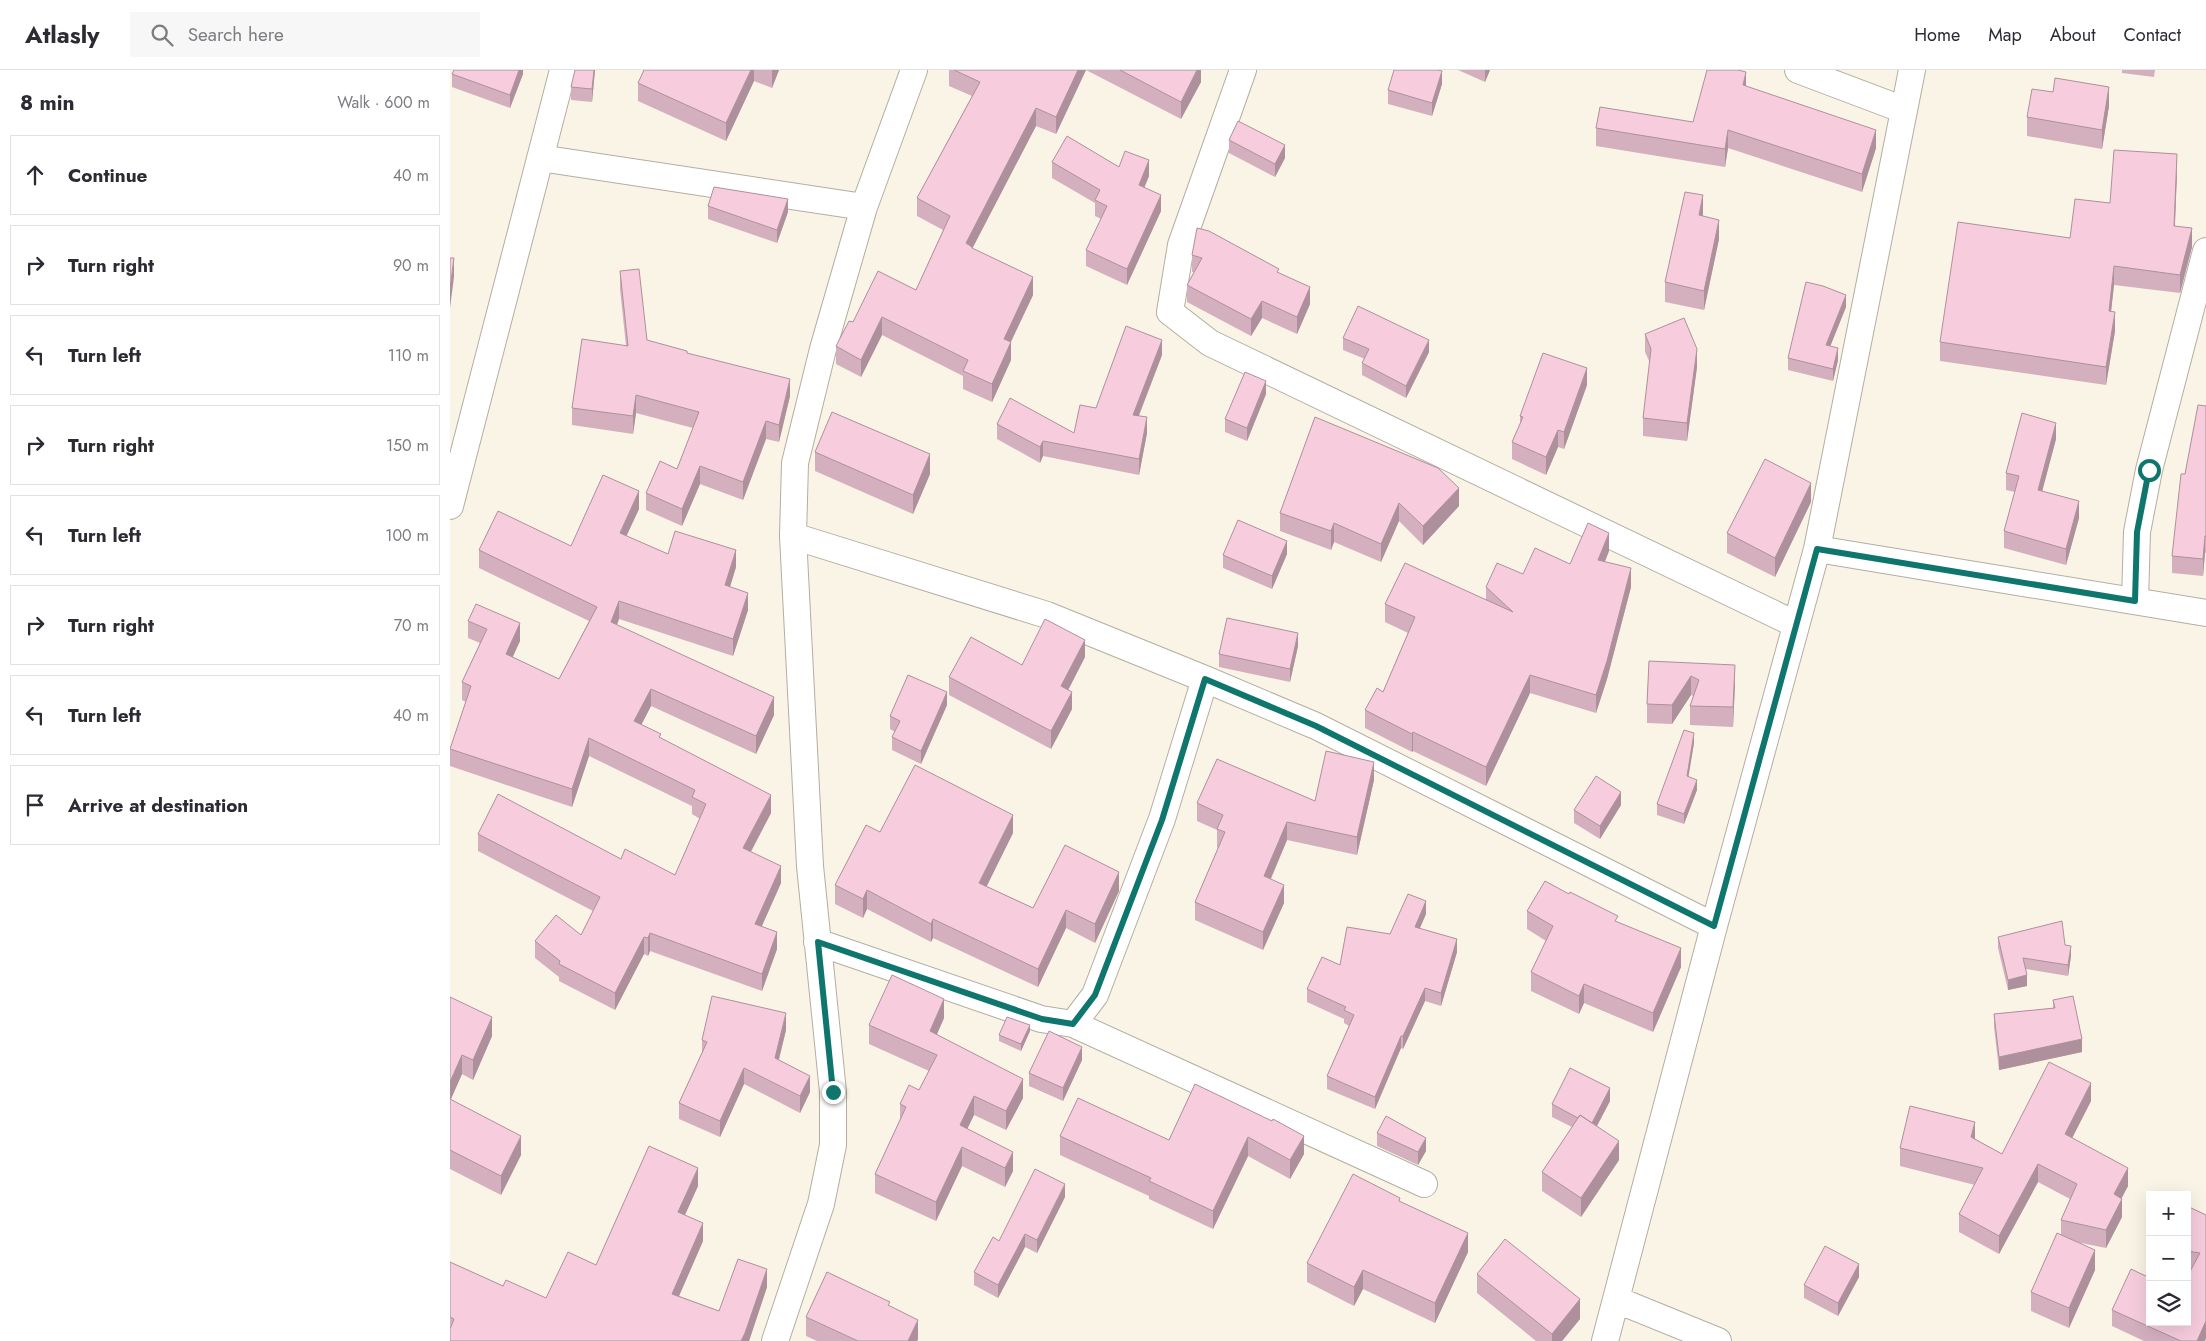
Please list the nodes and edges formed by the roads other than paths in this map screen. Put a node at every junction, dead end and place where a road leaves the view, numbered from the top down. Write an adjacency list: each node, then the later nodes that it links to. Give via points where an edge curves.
1 (563, 70): 7 (street)
2 (914, 70): 8 (street)
3 (1243, 70): 16 (street, via 1181,245 1170,312 1210,343)
4 (1798, 70): 6 (street)
5 (1912, 70): 6 (street)
6 (1904, 110): 13 (street)
7 (540, 158): 8 (street); 10 (street)
8 (864, 207): 12 (street, via 823,349 795,463)
9 (2206, 251): 14 (street, via 2149,470 2137,532)
10 (456, 462): 11 (street)
11 (450, 506)
12 (793, 536): 17 (street, via 1047,615); 19 (street, via 810,866)
13 (1817, 549): 14 (street); 16 (street)
14 (2135, 601): 15 (street)
15 (2206, 613)
16 (1795, 624): 18 (street)
17 (1205, 679): 18 (street, via 1316,726); 20 (street, via 1162,820 1095,995)
18 (1714, 926): 22 (street)
19 (818, 942): 20 (street, via 1042,1019); 23 (street, via 833,1092 833,1145 822,1204)
20 (1073, 1024): 21 (street)
21 (1424, 1184)
22 (1617, 1300): 24 (street); 25 (street)
23 (775, 1341)
24 (1605, 1341)
25 (1718, 1341)

